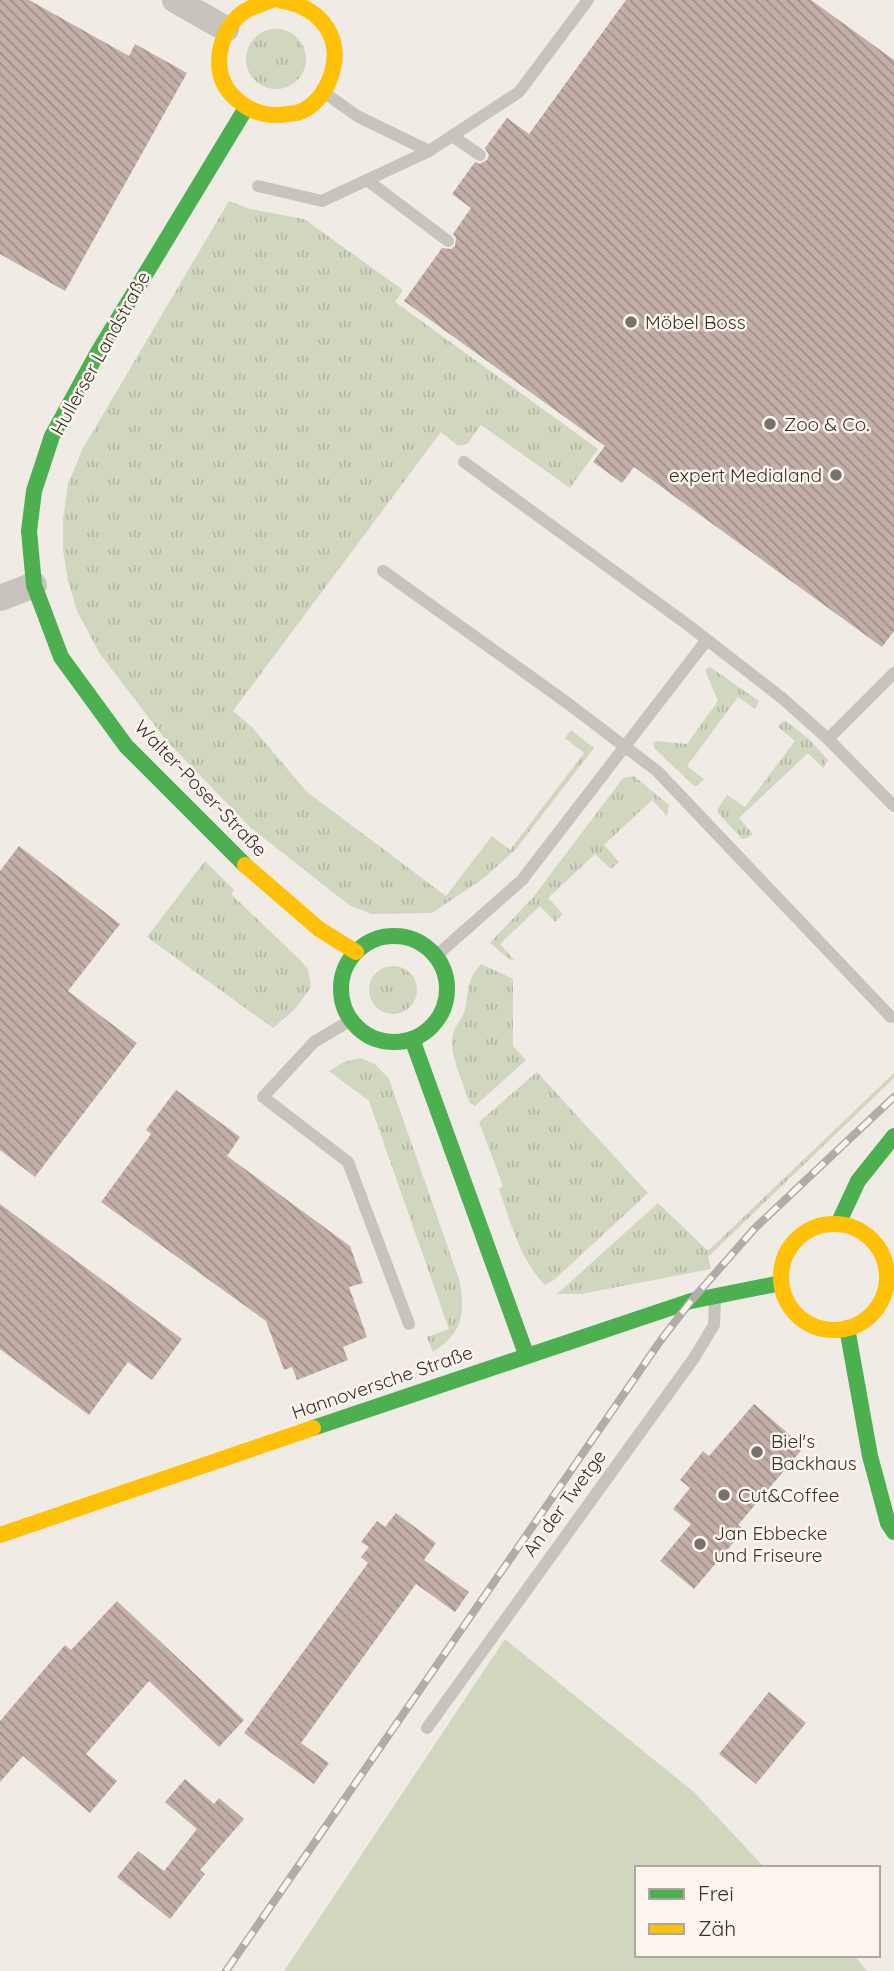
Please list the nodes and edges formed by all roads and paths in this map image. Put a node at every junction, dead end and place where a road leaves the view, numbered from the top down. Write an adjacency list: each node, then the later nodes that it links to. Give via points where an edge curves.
1 (175, 0): 6 (street)
2 (272, 0): 6 (street, via 239,13)
3 (279, 0): 5 (street)
4 (588, 0): 9 (lane, via 519,92)
5 (302, 2): 7 (street, via 326,26 334,44 335,64)
6 (226, 29): 8 (street, via 219,45 222,81)
7 (324, 92): 8 (street, via 302,111 283,116 263,116); 10 (lane, via 357,116)
8 (246, 108): 17 (street, Hullerser Landstraße, via 52,436 34,491 29,531)
9 (452, 136): 10 (lane); 11 (lane)
10 (429, 151): 12 (lane)
11 (480, 155)
12 (367, 180): 13 (lane, via 322,201); 14 (lane)
13 (258, 186)
14 (447, 241)
15 (464, 462): 19 (lane)
16 (383, 571): 22 (lane)
17 (34, 585): 18 (street); 24 (street, Walter-Poser-Straße, via 61,657 127,746 279,895 319,929)
18 (0, 598)
19 (706, 640): 21 (lane); 22 (lane)
20 (894, 673): 21 (lane)
21 (828, 739): 23 (lane)
22 (626, 746): 25 (lane, via 522,880); 26 (lane, via 657,771)
23 (894, 806)
24 (356, 952): 25 (street, via 371,942 406,937 423,944); 27 (street, via 341,992)
25 (436, 957): 28 (street, via 444,971 445,1004 427,1032)
26 (891, 1017)
27 (351, 1020): 28 (street, via 384,1042); 34 (lane, via 314,1042 263,1097 348,1162)
28 (412, 1040): 36 (street)
29 (894, 1136): 30 (street, via 858,1181)
30 (838, 1224): 31 (street, via 869,1236); 32 (street, via 815,1227 796,1240 784,1260)
31 (890, 1263): 35 (street, via 882,1301 870,1317)
32 (781, 1283): 33 (street, Hannoversche Straße); 35 (street, via 787,1302 799,1317 816,1328)
33 (714, 1296): 36 (street, Hannoversche Straße); 39 (lane, An der Twetge, via 715,1325 694,1358)
34 (409, 1324)
35 (846, 1328): 37 (street, via 870,1457)
36 (526, 1354): 38 (street, Hannoversche Straße)
37 (894, 1532)
38 (0, 1535)
39 (427, 1728)

